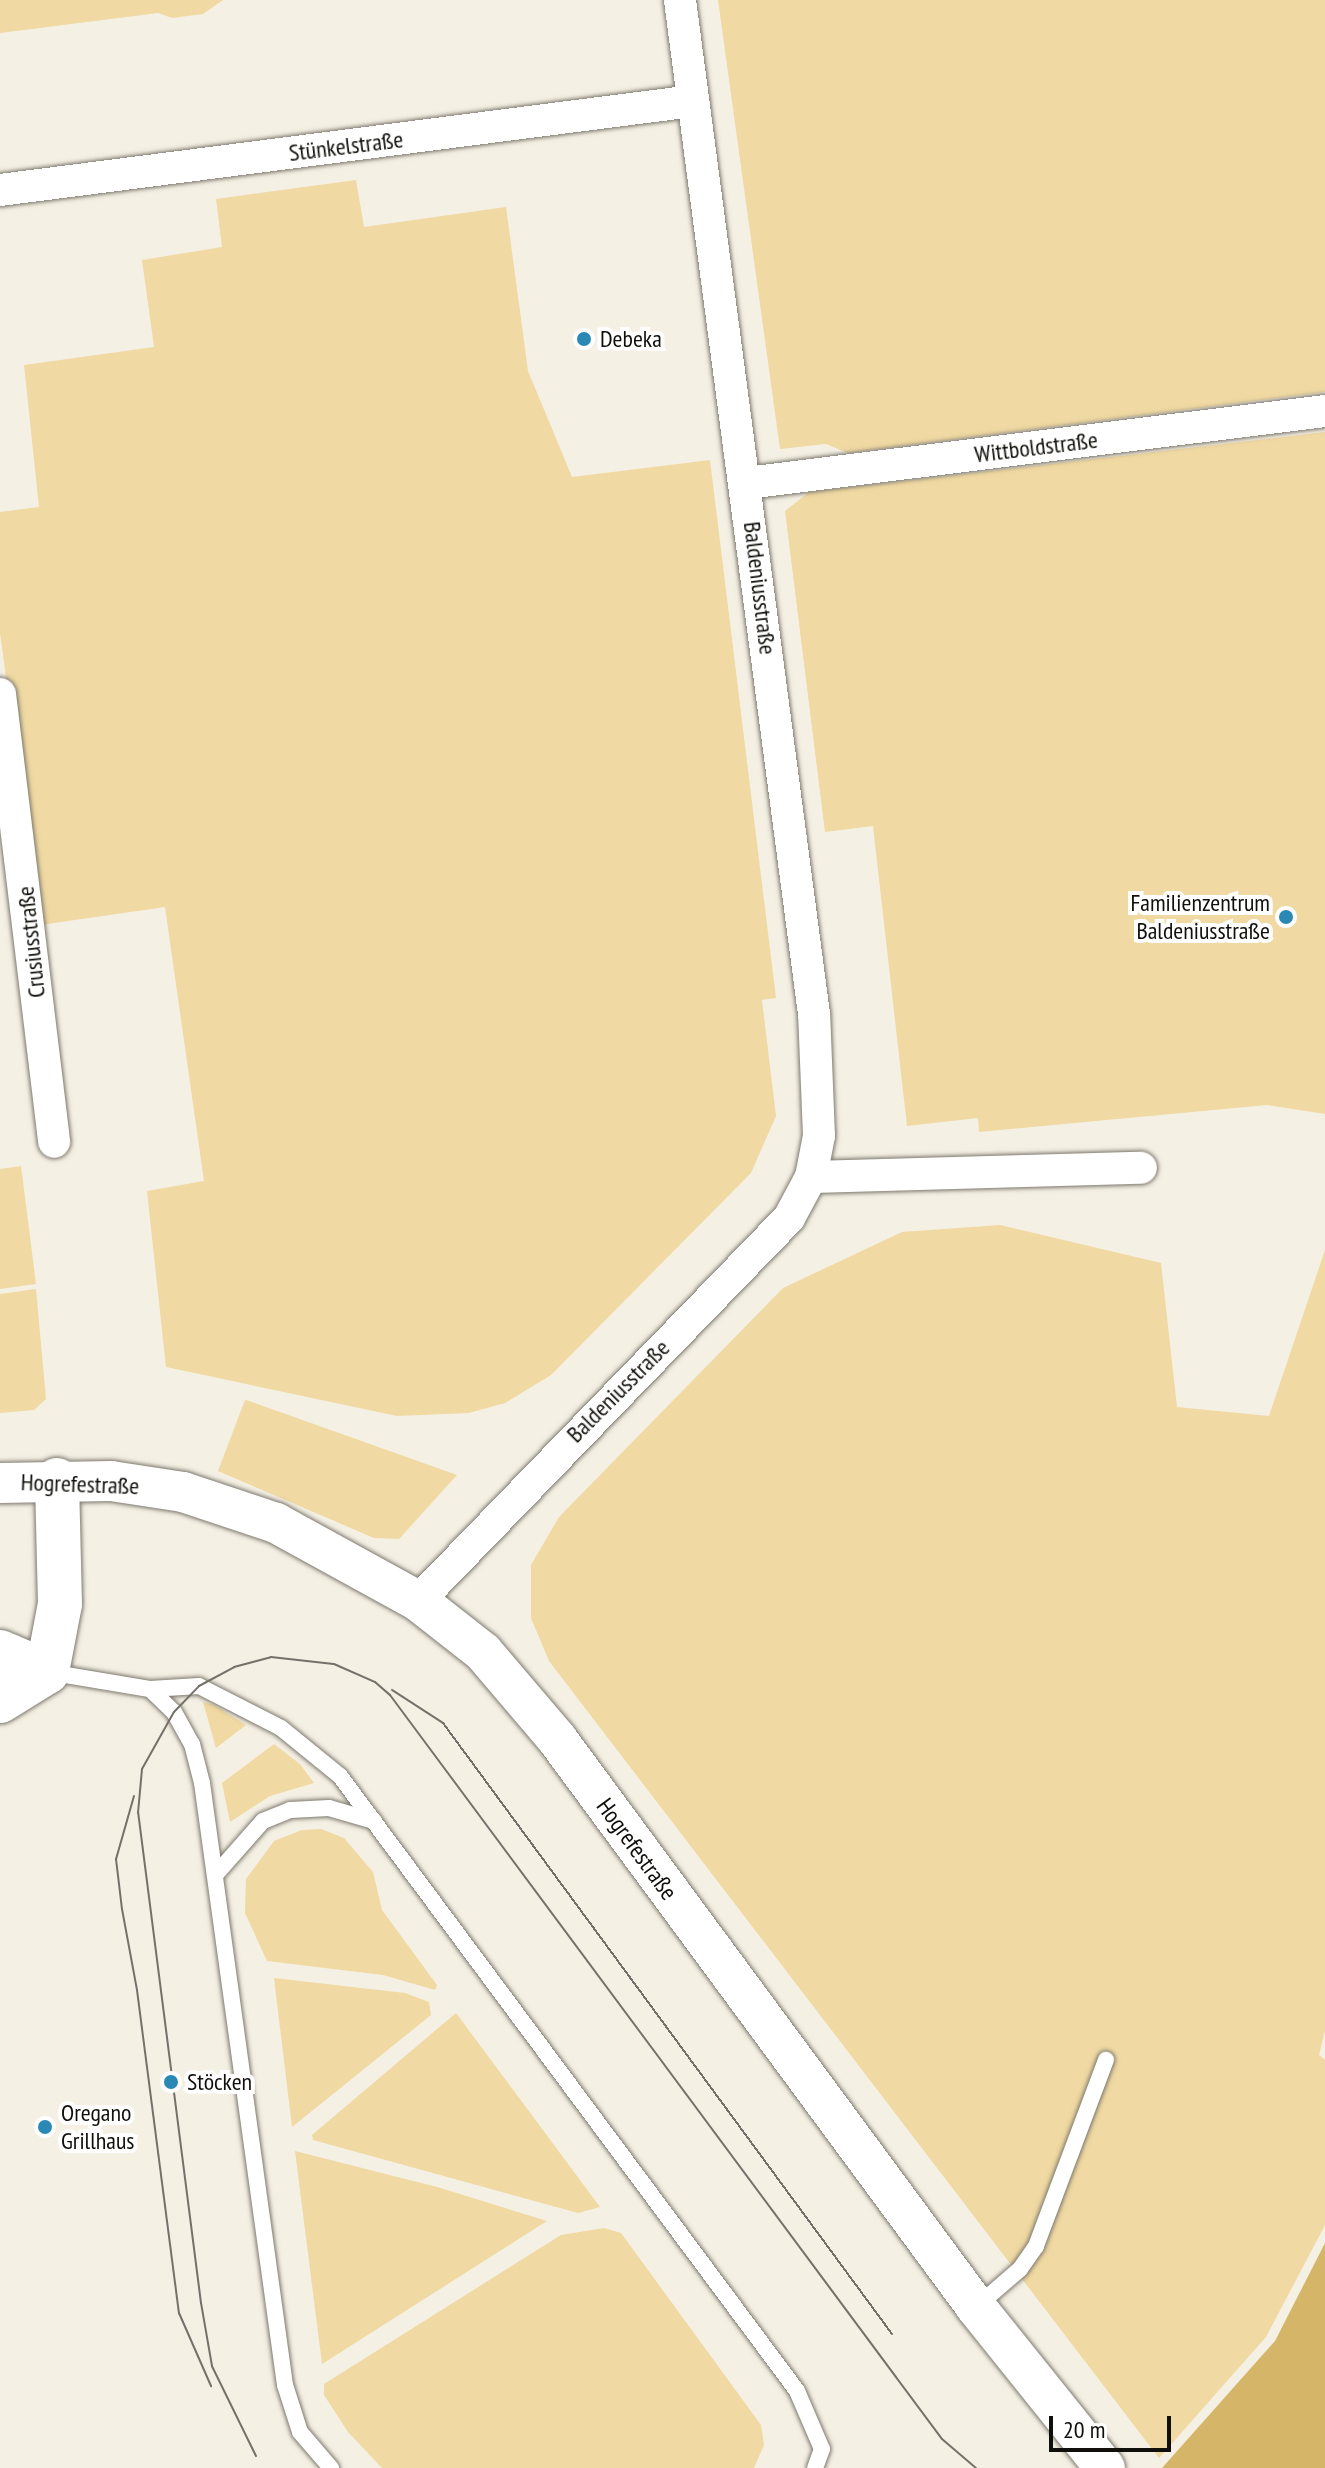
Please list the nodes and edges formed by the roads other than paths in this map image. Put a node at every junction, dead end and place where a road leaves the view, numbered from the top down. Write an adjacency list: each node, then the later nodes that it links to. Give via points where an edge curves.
1 (680, 0): 2 (street, Baldeniusstraße)
2 (693, 101): 3 (street, Stünkelstraße); 5 (street, Baldeniusstraße)
3 (0, 190)
4 (1325, 411): 5 (street, Wittboldstraße)
5 (747, 483): 9 (street, Baldeniusstraße, via 820,1063 819,1136)
6 (0, 694): 7 (street, Crusiusstraße)
7 (54, 1142)
8 (1141, 1168): 9 (street)
9 (811, 1177): 12 (street, Baldeniusstraße, via 789,1218)
10 (57, 1480): 11 (street, Hogrefestraße); 12 (street, Hogrefestraße, via 111,1481 183,1492 276,1523); 14 (main road, via 60,1604)
11 (0, 1483)
12 (418, 1601): 20 (street, Hogrefestraße, via 483,1652 557,1739)
13 (0, 1652): 14 (main road)
14 (47, 1672): 15 (lane); 16 (main road)
15 (150, 1689): 17 (lane, via 199,1686 281,1728 340,1776); 18 (lane, via 174,1712 192,1744)
16 (0, 1701)
17 (374, 1821): 18 (lane, via 329,1808 290,1810 263,1821); 22 (lane, via 797,2391 822,2449)
18 (217, 1873): 21 (lane, via 285,2385 300,2432)
19 (1106, 2060): 20 (lane, via 1036,2246 1020,2269)
20 (976, 2307): 23 (street, Hogrefestraße)
21 (331, 2468)
22 (815, 2468)
23 (1105, 2468)

